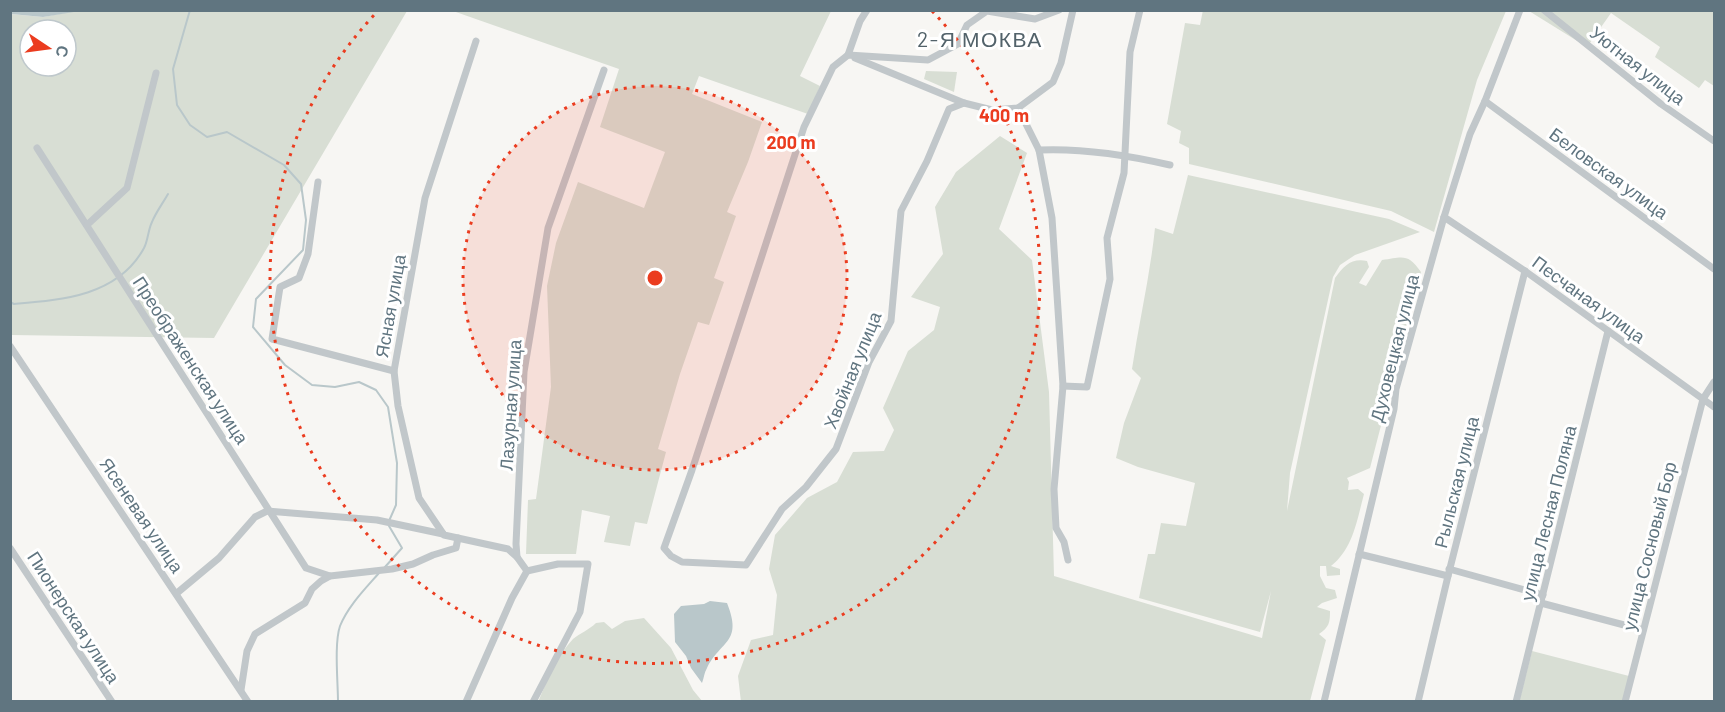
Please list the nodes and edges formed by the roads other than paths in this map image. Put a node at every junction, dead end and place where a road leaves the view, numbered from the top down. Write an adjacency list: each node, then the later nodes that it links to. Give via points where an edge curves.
1 (867, 10): 8 (street)
2 (1059, 10): 8 (street, via 1035,19 987,10 967,25 958,44 928,60)
3 (1073, 10): 13 (street, via 1053,82)
4 (1140, 10): 17 (street, via 1130,52)
5 (1520, 10): 11 (street, Духовецкая улица)
6 (1544, 10): 14 (street, Уютная улица, via 1661,104)
7 (476, 40): 26 (street, Ясная улица, via 425,198)
8 (848, 55): 12 (street); 12 (street, Хвойная улица, via 833,67 804,127 664,548 682,562 746,564 782,509 806,487 836,449 869,362 891,321 902,212 949,109)
9 (604, 70): 36 (street, Лазурная улица, via 548,228 524,372)
10 (156, 73): 21 (street, via 127,188)
11 (1485, 101): 20 (street, Духовецкая улица, via 1470,134); 22 (street, Беловская улица)
12 (964, 103): 13 (street, via 992,110)
13 (1018, 108): 16 (street)
14 (1714, 141)
15 (38, 147): 21 (street, Преображенская улица)
16 (1039, 150): 17 (street); 28 (street, via 1052,218)
17 (1125, 154): 18 (street); 28 (street, via 1124,173 1107,238 1110,279 1087,387)
18 (1170, 165)
19 (318, 182): 26 (street, via 308,255 299,278 280,287 272,339)
20 (1444, 217): 23 (street, Песчаная улица); 35 (street, Духовецкая улица, via 1396,389)
21 (87, 225): 31 (street, Преображенская улица)
22 (1714, 269)
23 (1526, 271): 24 (street, Песчаная улица); 39 (street, Рыльская улица)
24 (1608, 331): 29 (street, Песчаная улица); 42 (street, улица Лесная Поляна)
25 (10, 346): 41 (street, Ясеневая улица)
26 (394, 371): 32 (street, Ясная улица, via 419,498)
27 (1714, 382): 29 (street, улица Сосновый Бор)
28 (1063, 386): 37 (street, via 1054,489 1056,528)
29 (1703, 399): 30 (street, Песчаная улица); 43 (street, улица Сосновый Бор)
30 (1714, 407)
31 (270, 512): 32 (street, via 377,520); 40 (street, Преображенская улица, via 306,568); 41 (street, via 255,517 219,558)
32 (443, 534): 33 (street)
33 (458, 538): 36 (street, via 508,549); 40 (street, via 456,548 413,564)
34 (10, 548): 45 (street, Пионерская улица)
35 (1359, 554): 39 (street); 49 (street, Духовецкая улица)
36 (517, 557): 38 (street)
37 (1068, 560)
38 (526, 571): 47 (street); 48 (street, via 558,564 588,564 580,612)
39 (1448, 572): 42 (street); 50 (street, Рыльская улица)
40 (330, 576): 44 (street, via 312,589 305,603 255,634 247,651)
41 (177, 593): 44 (street, Ясеневая улица)
42 (1542, 599): 43 (street); 51 (street, улица Лесная Поляна)
43 (1643, 630): 52 (street, улица Сосновый Бор)
44 (241, 690): 46 (street, Ясеневая улица)
45 (112, 702)
46 (248, 702)
47 (466, 702)
48 (534, 702)
49 (1324, 702)
50 (1418, 702)
51 (1516, 702)
52 (1625, 702)

